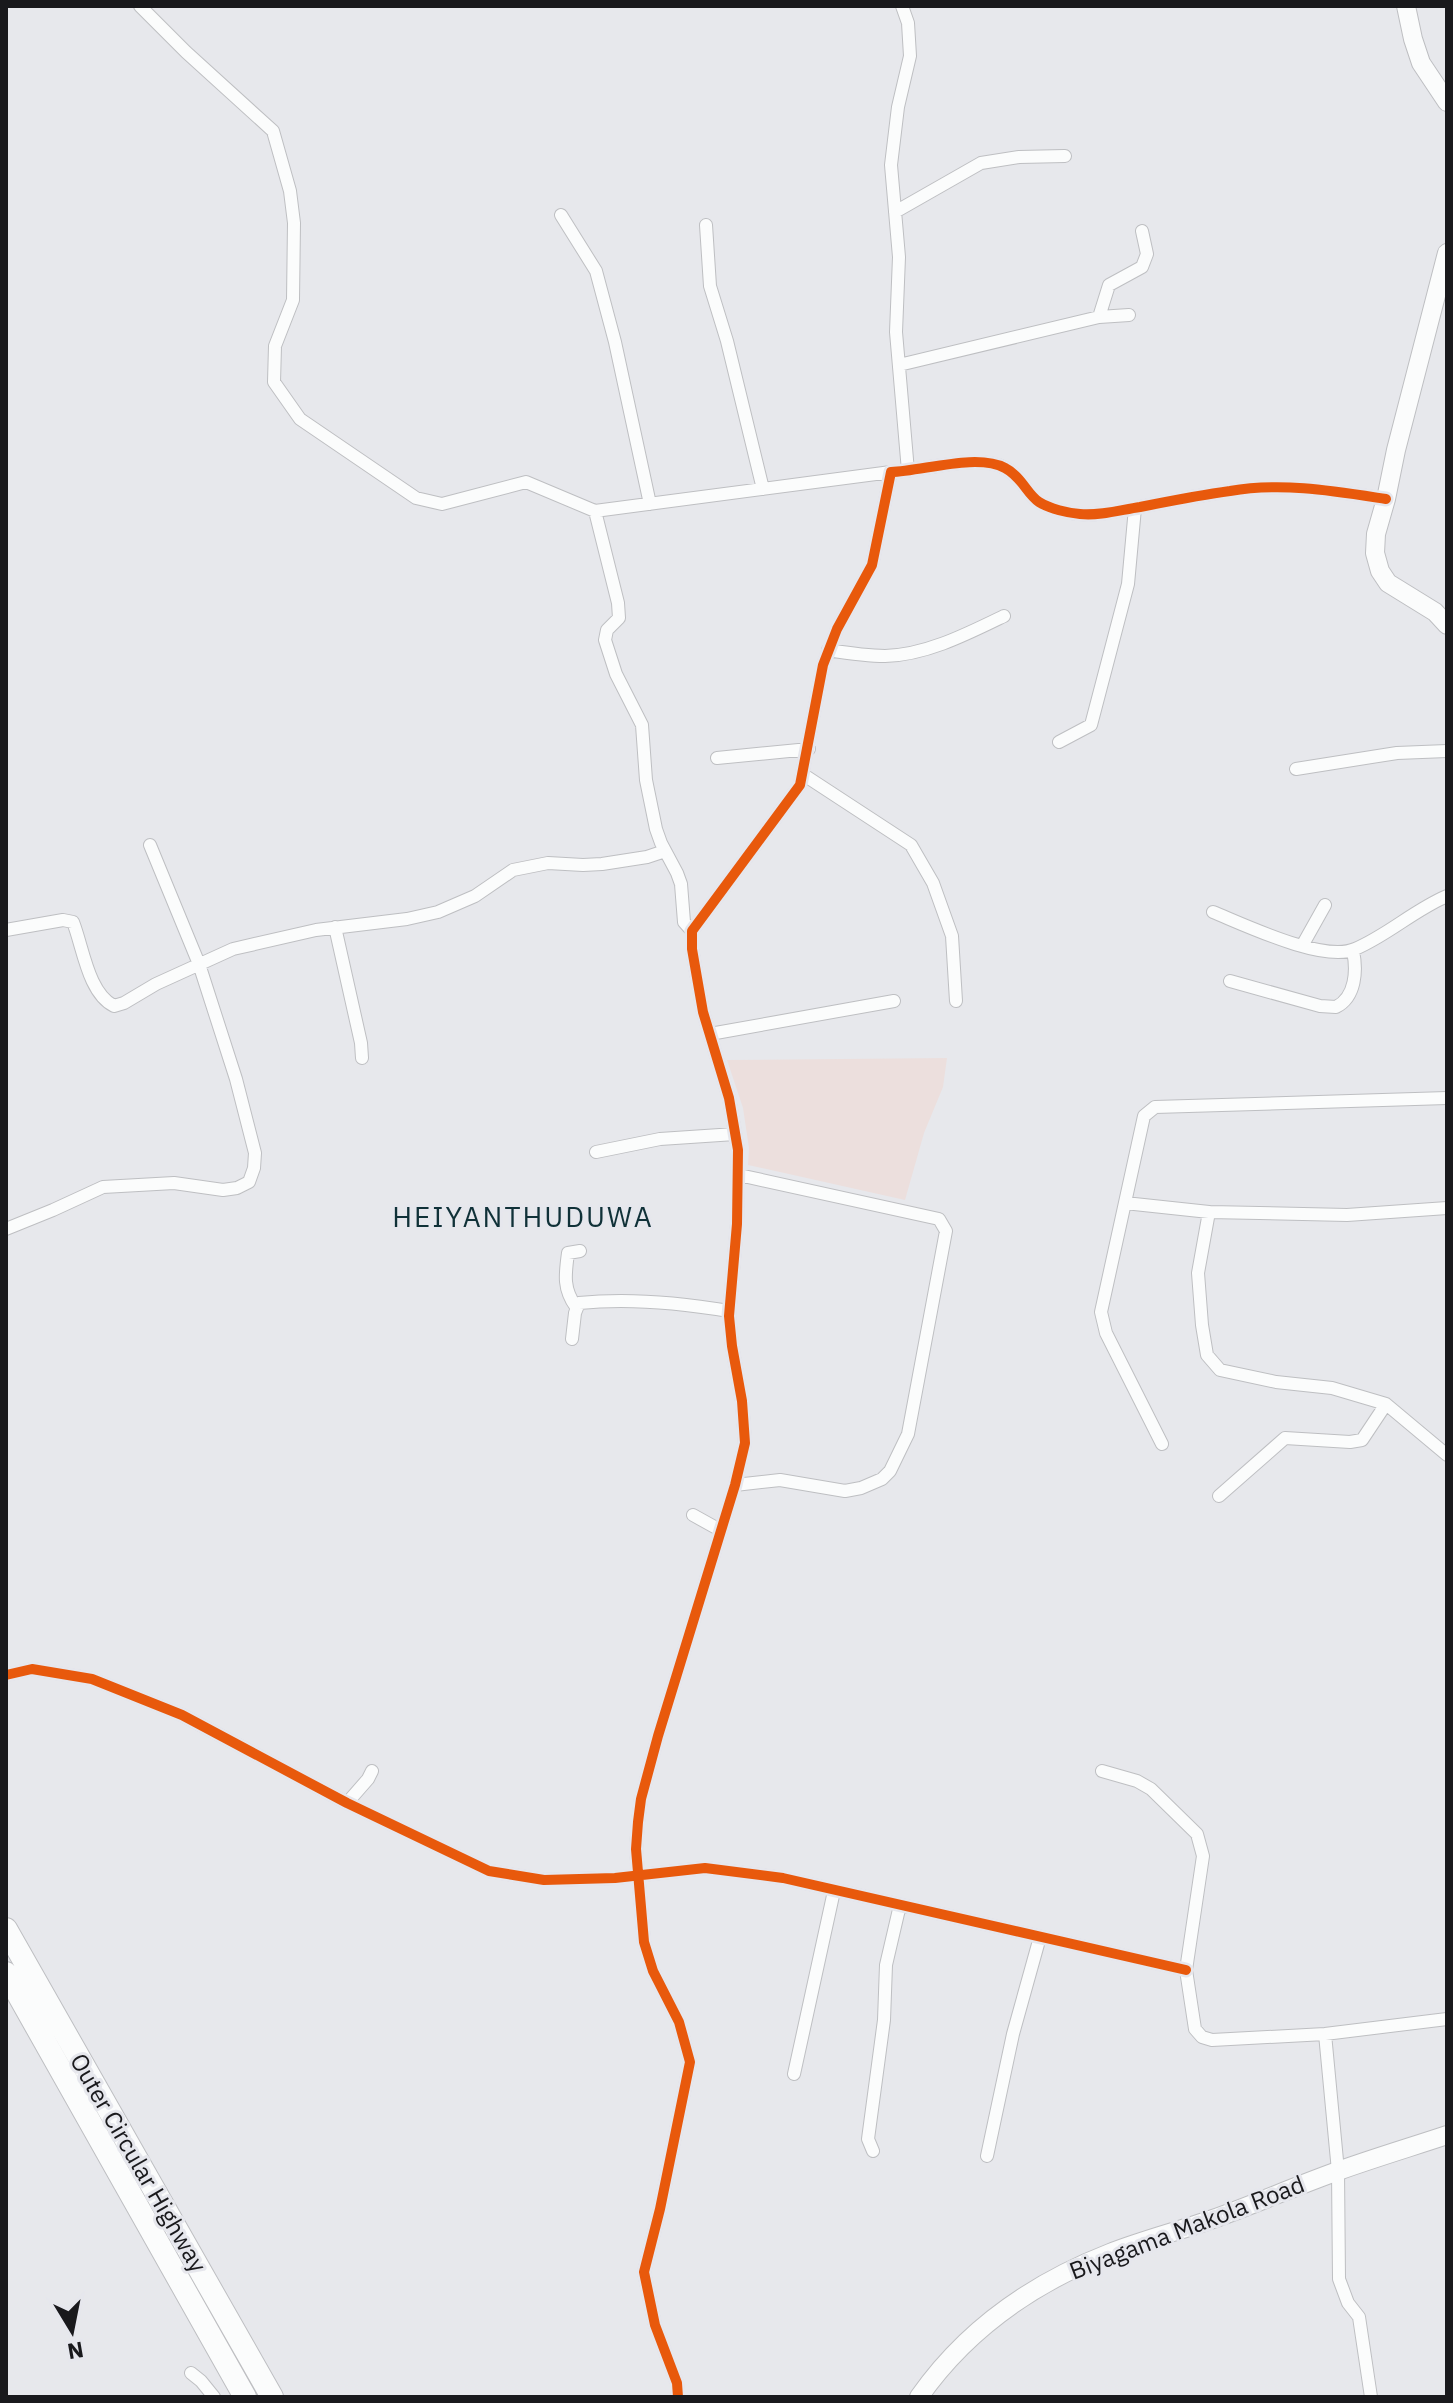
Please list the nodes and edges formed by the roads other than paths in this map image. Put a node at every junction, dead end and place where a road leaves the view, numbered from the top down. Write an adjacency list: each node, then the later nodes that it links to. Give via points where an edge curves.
1 (140, 6): 20 (street, via 273,131 294,223 293,300 275,346 274,382 300,419 416,498 442,504 526,482)
2 (902, 6): 6 (street, via 910,56 891,165)
3 (1406, 6): 4 (main road, via 1421,63)
4 (1447, 102)
5 (1065, 156): 6 (street, via 981,163)
6 (895, 212): 13 (street)
7 (561, 215): 18 (street, via 596,271)
8 (706, 225): 16 (street, via 710,286)
9 (1142, 231): 12 (street, via 1147,254 1142,267 1109,285)
10 (1447, 253): 17 (main road)
11 (1129, 315): 12 (street)
12 (1099, 317): 13 (street)
13 (899, 365): 14 (street)
14 (908, 471): 15 (street); 19 (street, via 989,463 1004,467 1038,502 1050,507 1082,514)
15 (891, 472): 16 (street); 23 (street, via 872,565)
16 (763, 489): 18 (street)
17 (1386, 499): 19 (street, via 1271,486); 22 (main road, via 1376,534 1380,571 1388,583)
18 (650, 504): 20 (street)
19 (1135, 508): 24 (street, via 1128,584 1091,725)
20 (595, 511): 31 (street, via 619,614 605,640 642,725 646,780)
21 (1004, 616): 23 (street, via 907,653)
22 (1447, 625)
23 (828, 650): 25 (street)
24 (1059, 742)
25 (809, 749): 27 (street); 29 (street)
26 (1447, 751): 28 (street)
27 (717, 758)
28 (1296, 769)
29 (804, 775): 37 (street); 43 (street, via 911,845 933,883 952,936)
30 (150, 845): 40 (street)
31 (665, 851): 35 (street, via 602,864 548,863 513,870 475,896 438,912); 37 (street, via 681,884 684,922)
32 (1447, 896): 39 (street)
33 (1325, 905): 38 (street)
34 (1213, 912): 38 (street)
35 (335, 927): 40 (street, via 233,949); 45 (street)
36 (6, 930): 40 (street, via 73,922 95,986 114,1006)
37 (692, 931): 44 (street)
38 (1302, 946): 39 (street)
39 (1353, 951): 41 (street, via 1355,976 1347,998 1336,1007)
40 (199, 964): 53 (street, via 255,1153 249,1182 223,1190 174,1183 103,1187)
41 (1230, 981)
42 (894, 1001): 44 (street)
43 (956, 1001)
44 (710, 1034): 47 (street)
45 (362, 1058)
46 (1447, 1098): 50 (street, via 1155,1107 1144,1116)
47 (735, 1134): 48 (street, via 660,1139); 49 (street)
48 (596, 1152)
49 (739, 1175): 56 (street); 61 (street, via 939,1219 946,1231 908,1434 890,1471 882,1479 845,1491 780,1480)
50 (1125, 1203): 52 (street); 59 (street, via 1101,1312 1106,1333)
51 (1447, 1208): 52 (street, via 1347,1215)
52 (1209, 1212): 58 (street, via 1198,1273 1207,1355 1220,1370 1332,1388)
53 (6, 1229)
54 (580, 1251): 55 (street, via 568,1253 567,1261 566,1294)
55 (576, 1307): 56 (street, via 617,1302); 57 (street)
56 (729, 1311): 61 (street, via 745,1423)
57 (572, 1339)
58 (1386, 1404): 60 (street); 62 (street, via 1362,1440 1285,1438)
59 (1162, 1444)
60 (1447, 1455)
61 (735, 1485): 64 (street)
62 (1219, 1496)
63 (693, 1515): 64 (street)
64 (720, 1530): 69 (street, via 641,1799)
65 (6, 1675): 68 (street, via 32,1669 92,1679 182,1715)
66 (372, 1771): 68 (street)
67 (1102, 1771): 74 (street, via 1151,1789 1197,1834 1203,1856)
68 (347, 1803): 69 (street, via 489,1871 544,1880)
69 (638, 1875): 70 (street, via 705,1868); 87 (street, via 644,1942 679,2022 690,2062 644,2272)
70 (834, 1891): 71 (street); 78 (street)
71 (900, 1905): 73 (street); 80 (street, via 886,1965 868,2139)
72 (6, 1929): 86 (highway, Outer Circular Highway)
73 (1040, 1937): 74 (street); 81 (street)
74 (1186, 1970): 77 (street, via 1195,2029 1207,2040)
75 (6, 1973): 85 (highway, Outer Circular Highway)
76 (1447, 2019): 77 (street)
77 (1325, 2034): 82 (street)
78 (794, 2074)
79 (1447, 2135): 82 (main road, Biyagama Makola Road)
80 (873, 2151)
81 (987, 2156)
82 (1338, 2171): 88 (main road, Biyagama Makola Road, via 1110,2253 1035,2289 964,2342); 89 (street, via 1339,2279 1359,2317)
83 (191, 2373): 84 (street)
84 (214, 2397)
85 (245, 2397)
86 (272, 2397)
87 (678, 2397)
88 (919, 2397)
89 (1371, 2397)

